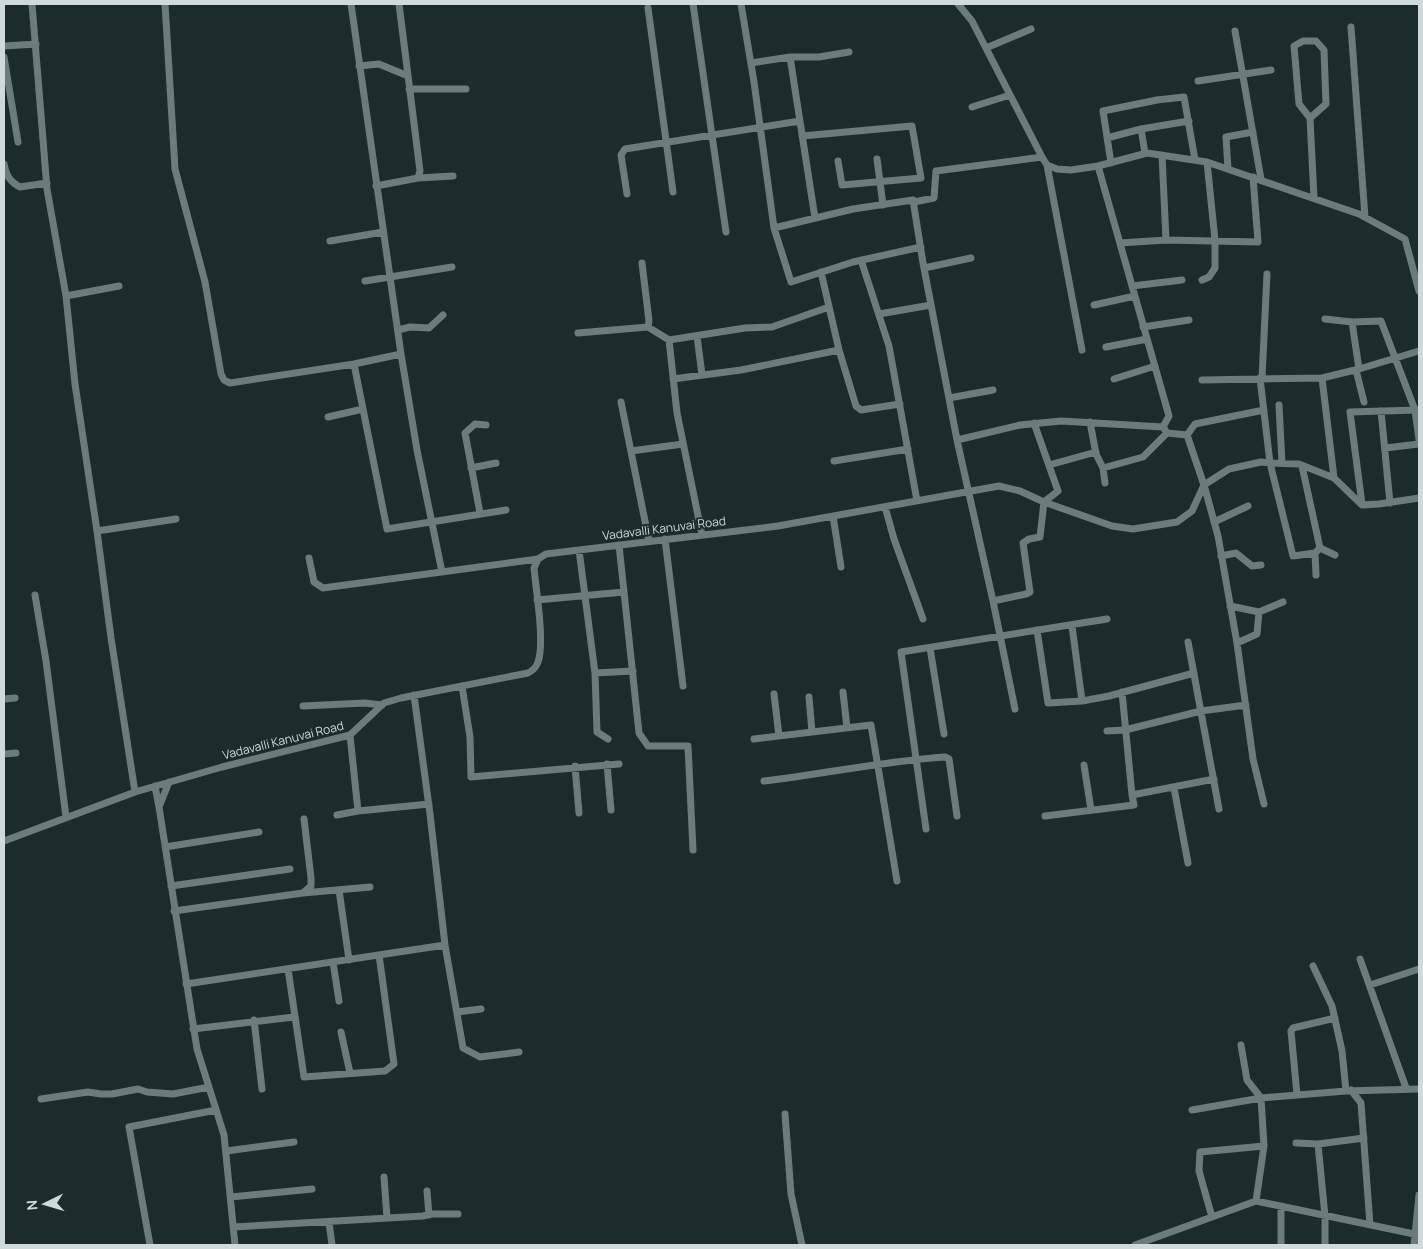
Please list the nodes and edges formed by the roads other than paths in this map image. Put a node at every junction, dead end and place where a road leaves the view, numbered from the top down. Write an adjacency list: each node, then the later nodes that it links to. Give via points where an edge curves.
1 (32, 4): 12 (street)
2 (165, 4): 110 (street, via 175,169 205,282 224,380 230,383)
3 (351, 4): 19 (street)
4 (399, 4): 22 (street)
5 (693, 4): 34 (street)
6 (741, 4): 18 (street)
7 (958, 4): 14 (street, via 972,20)
8 (648, 8): 38 (street)
9 (1351, 26): 63 (street)
10 (1031, 29): 14 (street)
11 (1234, 31): 21 (street)
12 (36, 44): 13 (street); 56 (street)
13 (4, 46)
14 (986, 48): 26 (street)
15 (849, 52): 17 (street)
16 (4, 57): 37 (street)
17 (790, 57): 18 (street); 29 (street)
18 (751, 63): 31 (street)
19 (359, 66): 22 (street, via 379,64); 57 (street)
20 (1271, 70): 21 (street)
21 (1242, 74): 23 (street); 33 (street)
22 (408, 76): 25 (street)
23 (1198, 80)
24 (466, 89): 25 (street)
25 (410, 90): 53 (street, via 420,171)
26 (1010, 95): 27 (street); 41 (street)
27 (972, 107)
28 (1310, 118): 28 (street, via 1299,104 1294,46 1303,41 1316,41 1324,50 1326,104); 60 (street)
29 (800, 121): 31 (street); 35 (street)
30 (1189, 121): 32 (street); 36 (street, via 1184,97 1103,111); 43 (street)
31 (760, 127): 34 (street); 65 (street)
32 (1141, 129): 36 (street); 39 (street)
33 (1253, 132): 50 (street, via 1226,137); 54 (street)
34 (711, 135): 38 (street); 67 (street)
35 (802, 136): 55 (street, via 912,126 921,178); 64 (street)
36 (1107, 138): 45 (street)
37 (18, 142)
38 (666, 142): 58 (street); 59 (street, via 622,152)
39 (1145, 153): 40 (street); 45 (street)
40 (1162, 155): 43 (street); 68 (street)
41 (1042, 157): 48 (street); 61 (street, via 936,171 934,198)
42 (877, 159): 55 (street)
43 (1195, 160): 46 (street)
44 (838, 161): 55 (street, via 842,185)
45 (1111, 162): 49 (street)
46 (1207, 162): 50 (street); 69 (street)
47 (4, 164): 56 (street, via 10,181 20,187)
48 (1047, 165): 49 (street, via 1071,170); 106 (street)
49 (1098, 166): 71 (street)
50 (1228, 169): 52 (street)
51 (454, 176): 53 (street)
52 (1253, 177): 54 (street); 69 (street, via 1258,242)
53 (418, 178): 57 (street)
54 (1261, 179): 60 (street)
55 (880, 182): 62 (street)
56 (47, 183): 87 (street)
57 (376, 186): 66 (street)
58 (673, 192)
59 (627, 194)
60 (1314, 198): 63 (street)
61 (914, 202): 62 (street); 72 (street)
62 (883, 205): 64 (street)
63 (1365, 217): 86 (street, via 1405,239)
64 (815, 218): 65 (street)
65 (774, 228): 78 (street, via 791,282)
66 (383, 232): 70 (street); 80 (street)
67 (726, 232)
68 (1166, 240): 69 (street); 71 (street)
69 (1215, 240): 82 (street, via 1215,268 1209,277)
70 (330, 241)
71 (1120, 242): 85 (street)
72 (921, 248): 74 (street); 77 (street)
73 (971, 258): 77 (street)
74 (861, 260): 78 (street); 92 (street)
75 (642, 263): 97 (street)
76 (452, 267): 80 (street)
77 (924, 268): 89 (street)
78 (821, 272): 91 (street)
79 (1267, 274): 115 (street)
80 (390, 276): 83 (street); 99 (street)
81 (1182, 280): 85 (street)
82 (1202, 280)
83 (365, 281)
84 (119, 286): 87 (street)
85 (1132, 286): 88 (street)
86 (1419, 291)
87 (66, 296): 167 (street, via 75,384)
88 (1135, 296): 90 (street); 98 (street)
89 (931, 305): 92 (street); 120 (street)
90 (1094, 305)
91 (829, 307): 101 (street, via 772,327); 105 (street)
92 (878, 314): 123 (street, via 889,346)
93 (443, 315): 99 (street, via 429,328)
94 (1325, 319): 96 (street)
95 (1189, 320): 98 (street)
96 (1352, 322): 109 (street, via 1381,320); 112 (street)
97 (648, 326): 100 (street); 103 (street)
98 (1143, 326): 102 (street)
99 (398, 330): 108 (street)
100 (578, 333)
101 (697, 336): 103 (street); 113 (street)
102 (1147, 339): 104 (street); 111 (street)
103 (670, 340): 117 (street)
104 (1106, 347)
105 (839, 350): 113 (street); 123 (street, via 856,406 861,410)
106 (1082, 350)
107 (1419, 351): 109 (street)
108 (401, 354): 110 (street); 165 (street)
109 (1394, 359): 112 (street); 127 (street)
110 (354, 364): 125 (street)
111 (1155, 366): 114 (street); 133 (street, via 1169,416)
112 (1358, 369): 116 (street); 122 (street)
113 (702, 376): 117 (street)
114 (1114, 378)
115 (1261, 378): 116 (street); 118 (street); 126 (street)
116 (1322, 378): 150 (street)
117 (673, 379): 137 (street)
118 (1202, 380)
119 (993, 390): 120 (street)
120 (949, 398): 135 (street)
121 (621, 402): 140 (street)
122 (1364, 402)
123 (900, 404): 139 (street)
124 (1278, 404): 145 (street)
125 (363, 409): 129 (street); 165 (street, via 387,529)
126 (1264, 410): 134 (street, via 1195,424); 144 (street)
127 (1417, 410): 128 (street); 136 (street)
128 (1381, 411): 138 (street); 158 (street, via 1350,412)
129 (328, 417)
130 (1090, 422): 131 (street); 133 (street); 141 (street)
131 (1034, 424): 135 (street); 146 (street)
132 (486, 425): 148 (street, via 475,424 465,433)
133 (1165, 430): 134 (street); 149 (street, via 1143,457)
134 (1187, 435): 152 (street)
135 (958, 440): 153 (street)
136 (1419, 442): 138 (street)
137 (683, 444): 140 (street); 168 (street)
138 (1384, 448): 157 (street)
139 (908, 449): 142 (street); 155 (street)
140 (631, 451): 170 (street)
141 (1096, 452): 146 (street); 149 (street)
142 (834, 461)
143 (496, 463): 148 (street)
144 (1270, 463): 145 (street); 152 (street, via 1229,468); 173 (street, via 1293,556)
145 (1282, 463): 147 (street)
146 (1049, 465): 156 (street, via 1058,491)
147 (1302, 466): 150 (street); 173 (street)
148 (472, 468): 162 (street)
149 (1103, 468): 151 (street)
150 (1334, 478): 158 (street)
151 (1105, 483)
152 (1204, 485): 156 (street, Vadavalli Kanuvai Road, via 1192,511 1177,522 1133,529 1112,526); 166 (street)
153 (969, 492): 155 (street, Vadavalli Kanuvai Road); 156 (street, Vadavalli Kanuvai Road, via 999,486); 186 (street)
154 (1419, 498): 157 (street)
155 (917, 501): 160 (street, Vadavalli Kanuvai Road)
156 (1044, 502): 186 (street, via 1040,537 1023,543 1030,592)
157 (1390, 503): 158 (street)
158 (1362, 505)
159 (1248, 506): 166 (street)
160 (885, 507): 163 (street, Vadavalli Kanuvai Road); 190 (street)
161 (506, 510): 162 (street)
162 (480, 513): 165 (street)
163 (833, 516): 168 (street, Vadavalli Kanuvai Road); 179 (street)
164 (176, 519): 167 (street)
165 (432, 522): 180 (street)
166 (1214, 522): 175 (street)
167 (97, 531): 238 (street, via 110,638)
168 (702, 535): 169 (street, Vadavalli Kanuvai Road)
169 (665, 539): 170 (street, Vadavalli Kanuvai Road); 202 (street)
170 (649, 541): 171 (street, Vadavalli Kanuvai Road)
171 (619, 545): 172 (street, Vadavalli Kanuvai Road); 182 (street)
172 (579, 550): 177 (street, Vadavalli Kanuvai Road, via 546,554); 184 (street)
173 (1318, 550): 174 (street); 181 (street)
174 (1335, 555)
175 (1222, 556): 178 (street, via 1236,553 1252,566); 188 (street)
176 (309, 558): 180 (street, via 314,582 323,588)
177 (538, 559): 180 (street); 185 (street, Vadavalli Kanuvai Road, via 534,568)
178 (1261, 564)
179 (841, 567)
180 (442, 572)
181 (1316, 575)
182 (624, 592): 184 (street); 198 (street)
183 (35, 595): 251 (street)
184 (585, 596): 185 (street); 199 (street)
185 (537, 600): 201 (street, Vadavalli Kanuvai Road, via 541,642 539,661 534,669 528,673)
186 (993, 601): 194 (street)
187 (1283, 602): 189 (street)
188 (1230, 606): 189 (street); 196 (street)
189 (1259, 612): 196 (street, via 1257,634)
190 (923, 619)
191 (1107, 619): 192 (street)
192 (1072, 626): 193 (street); 210 (street)
193 (1037, 630): 194 (street); 210 (street, via 1048,703)
194 (1001, 636): 197 (street); 214 (street)
195 (1188, 642): 200 (street)
196 (1237, 642): 211 (street)
197 (930, 648): 220 (street); 227 (street, via 901,652)
198 (633, 670): 199 (street); 257 (street, via 639,733 648,746 688,746)
199 (595, 673): 223 (street, via 597,732)
200 (1194, 673): 204 (street); 215 (street)
201 (462, 686): 206 (street, Vadavalli Kanuvai Road); 232 (street, via 472,777)
202 (682, 686)
203 (842, 692): 216 (street)
204 (1122, 692): 210 (street); 217 (street)
205 (774, 694): 222 (street)
206 (414, 696): 212 (street, Vadavalli Kanuvai Road); 240 (street)
207 (808, 697): 219 (street)
208 (15, 698): 209 (street)
209 (4, 699)
210 (1082, 701)
211 (1246, 704): 215 (street); 241 (street, via 1253,759)
212 (382, 705): 213 (street); 221 (street, Vadavalli Kanuvai Road)
213 (303, 706)
214 (1015, 709)
215 (1201, 712): 217 (street); 233 (street)
216 (847, 728): 219 (street); 230 (street, via 871,725)
217 (1125, 730): 218 (street); 239 (street)
218 (1106, 731)
219 (812, 732): 222 (street)
220 (944, 734)
221 (350, 735): 235 (street, Vadavalli Kanuvai Road); 246 (street)
222 (778, 736): 224 (street)
223 (608, 739)
224 (754, 739)
225 (16, 752): 226 (street)
226 (4, 754)
227 (916, 759): 230 (street); 249 (street, via 949,759); 253 (street)
228 (607, 764): 229 (street); 232 (street); 244 (street)
229 (618, 764)
230 (878, 764): 234 (street); 260 (street)
231 (1084, 765): 245 (street)
232 (575, 766): 247 (street)
233 (1214, 780): 237 (street); 243 (street)
234 (764, 781)
235 (170, 782): 236 (street, Vadavalli Kanuvai Road); 242 (street)
236 (155, 786): 238 (street, Vadavalli Kanuvai Road); 242 (street)
237 (1174, 788): 239 (street); 258 (street)
238 (135, 792): 251 (street, Vadavalli Kanuvai Road)
239 (1132, 794): 245 (street, via 1134,805)
240 (429, 804): 246 (street); 266 (street)
241 (1264, 804)
242 (159, 807): 256 (street)
243 (1219, 809)
244 (611, 810)
245 (1091, 810): 250 (street)
246 (358, 811): 248 (street)
247 (579, 813)
248 (338, 815)
249 (957, 816)
250 (1045, 816)
251 (66, 817): 255 (street, Vadavalli Kanuvai Road)
252 (304, 819): 264 (street, via 311,878 310,886)
253 (926, 830)
254 (259, 832): 256 (street)
255 (4, 841)
256 (165, 847): 261 (street)
257 (693, 850)
258 (1188, 863)
259 (290, 869): 261 (street)
260 (897, 881)
261 (171, 886): 265 (street)
262 (370, 887): 263 (street)
263 (339, 890): 264 (street); 269 (street)
264 (303, 893): 265 (street)
265 (174, 911): 274 (street)
266 (445, 945): 267 (street); 278 (street)
267 (379, 955): 269 (street); 286 (street, via 394,1064 385,1071)
268 (1360, 959): 275 (street)
269 (349, 960): 270 (street)
270 (333, 962): 272 (street); 276 (street)
271 (1314, 966): 280 (street)
272 (288, 969): 274 (street); 279 (street)
273 (1419, 969): 275 (street)
274 (186, 984): 282 (street)
275 (1370, 985): 288 (street)
276 (339, 1001)
277 (481, 1009): 278 (street)
278 (456, 1012): 285 (street, via 463,1048 480,1057)
279 (294, 1016): 281 (street); 286 (street, via 304,1077)
280 (1335, 1018): 290 (street); 292 (street, via 1291,1031)
281 (254, 1020): 282 (street); 289 (street)
282 (194, 1029): 287 (street)
283 (341, 1032): 286 (street)
284 (1241, 1044): 293 (street, via 1247,1080)
285 (519, 1052)
286 (350, 1073)
287 (209, 1087): 294 (street, via 173,1094 138,1089); 295 (street)
288 (1406, 1088): 290 (street); 291 (street)
289 (262, 1089)
290 (1348, 1090): 292 (street); 298 (street, via 1361,1103)
291 (1419, 1090)
292 (1297, 1095): 293 (street)
293 (1261, 1098): 296 (street); 302 (street)
294 (41, 1099)
295 (216, 1110): 303 (street); 320 (street, via 129,1127)
296 (1192, 1110)
297 (785, 1114): 323 (street, via 791,1194)
298 (1364, 1138): 301 (street); 317 (street)
299 (294, 1142): 303 (street)
300 (1296, 1143): 301 (street)
301 (1318, 1144): 313 (street)
302 (1264, 1146): 309 (street); 314 (street, via 1200,1152 1199,1171)
303 (226, 1151): 308 (street)
304 (384, 1177): 315 (street)
305 (312, 1189): 308 (street)
306 (427, 1191): 312 (street)
307 (1419, 1195): 319 (street)
308 (231, 1197): 318 (street)
309 (1256, 1201): 310 (street); 314 (street)
310 (1281, 1207): 313 (street); 325 (street)
311 (458, 1214): 312 (street)
312 (429, 1215): 315 (street)
313 (1325, 1216): 317 (street); 326 (street)
314 (1212, 1217): 324 (street)
315 (387, 1218): 316 (street)
316 (329, 1222): 318 (street); 322 (street)
317 (1370, 1225): 319 (street)
318 (234, 1227): 321 (street)
319 (1414, 1234): 327 (street)
320 (150, 1245)
321 (235, 1245)
322 (332, 1245)
323 (802, 1245)
324 (1135, 1245)
325 (1281, 1245)
326 (1325, 1245)
327 (1414, 1245)

